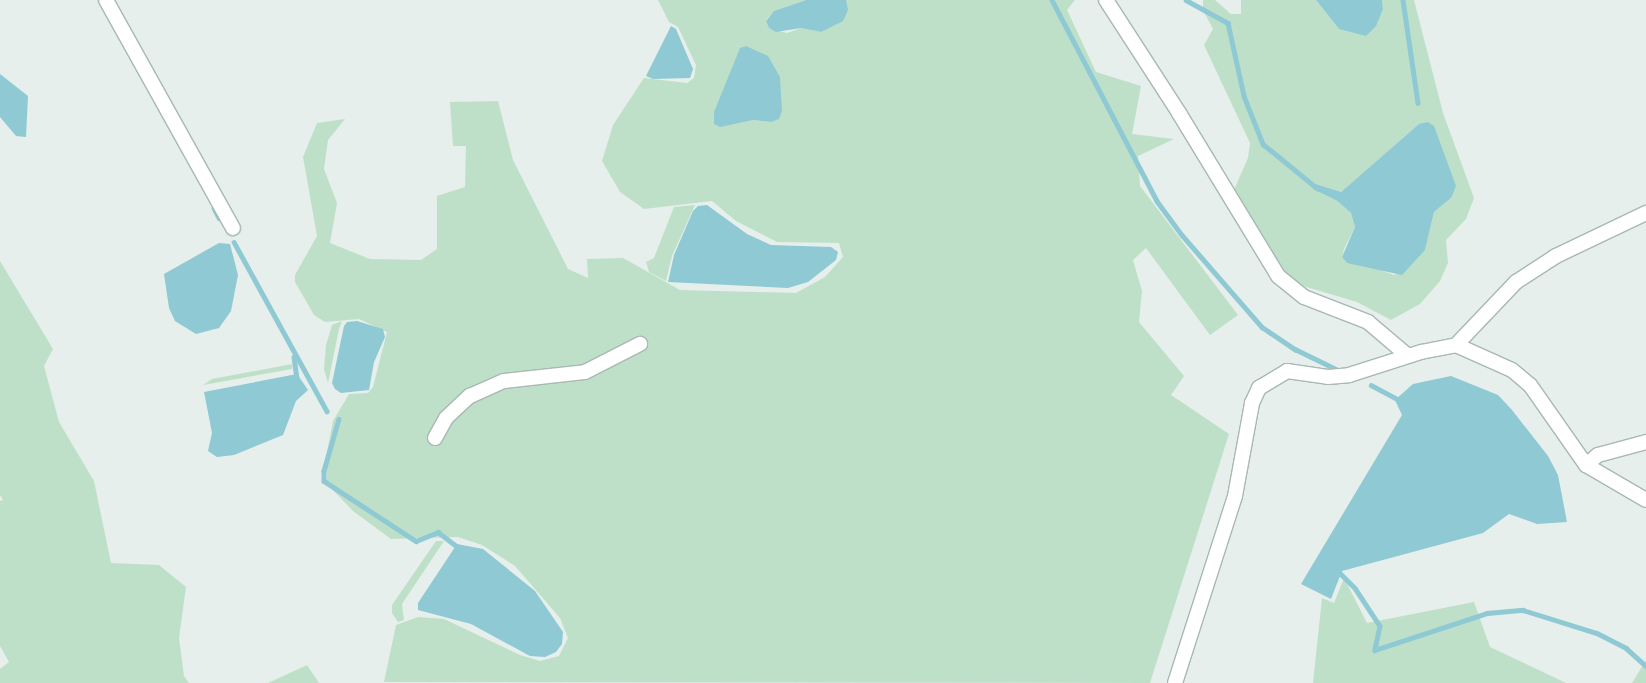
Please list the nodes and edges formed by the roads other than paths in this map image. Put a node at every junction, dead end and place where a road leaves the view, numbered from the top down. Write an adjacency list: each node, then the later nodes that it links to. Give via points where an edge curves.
1 (106, 0): 4 (street)
2 (1106, 0): 7 (street, via 1179,112 1278,276 1304,296 1368,322)
3 (1646, 214): 6 (street, via 1556,256 1516,282)
4 (234, 228)
5 (640, 344): 8 (street, via 585,372 504,381 479,392 454,408)
6 (1456, 345): 7 (street); 10 (street, via 1512,370 1530,385)
7 (1408, 356): 12 (street, via 1350,376 1328,378 1287,371 1259,388 1250,412 1235,496)
8 (435, 438)
9 (1646, 442): 10 (street, via 1598,455)
10 (1586, 465): 11 (street)
11 (1646, 500)
12 (1175, 683)

